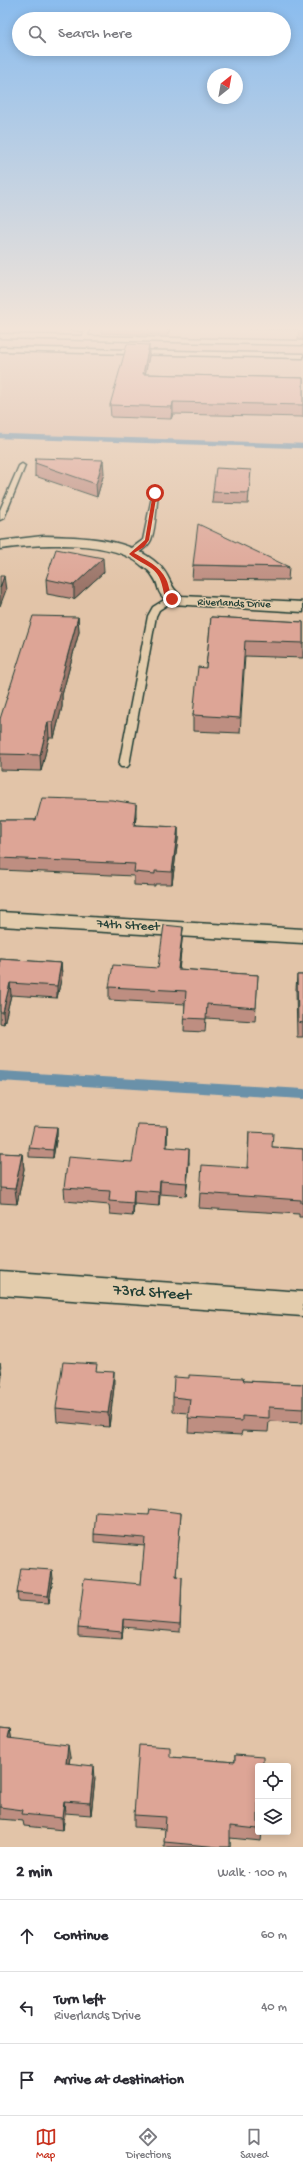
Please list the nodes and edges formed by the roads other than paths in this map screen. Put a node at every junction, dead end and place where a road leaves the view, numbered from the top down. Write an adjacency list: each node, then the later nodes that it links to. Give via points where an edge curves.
1 (22, 466): 3 (lane)
2 (155, 493): 6 (lane, via 147,540)
3 (3, 506): 4 (lane)
4 (0, 518)
5 (0, 545): 6 (street, via 30,541 72,541 106,546)
6 (131, 554): 7 (street, via 157,570 164,580 167,594)
7 (172, 599): 8 (street, Riverlands Drive, via 187,602); 9 (lane, via 159,606 152,616)
8 (303, 607)
9 (124, 765)
10 (0, 919): 11 (street, 74th Street)
11 (303, 936)
12 (0, 1283): 13 (street, 73rd Street)
13 (303, 1304)

